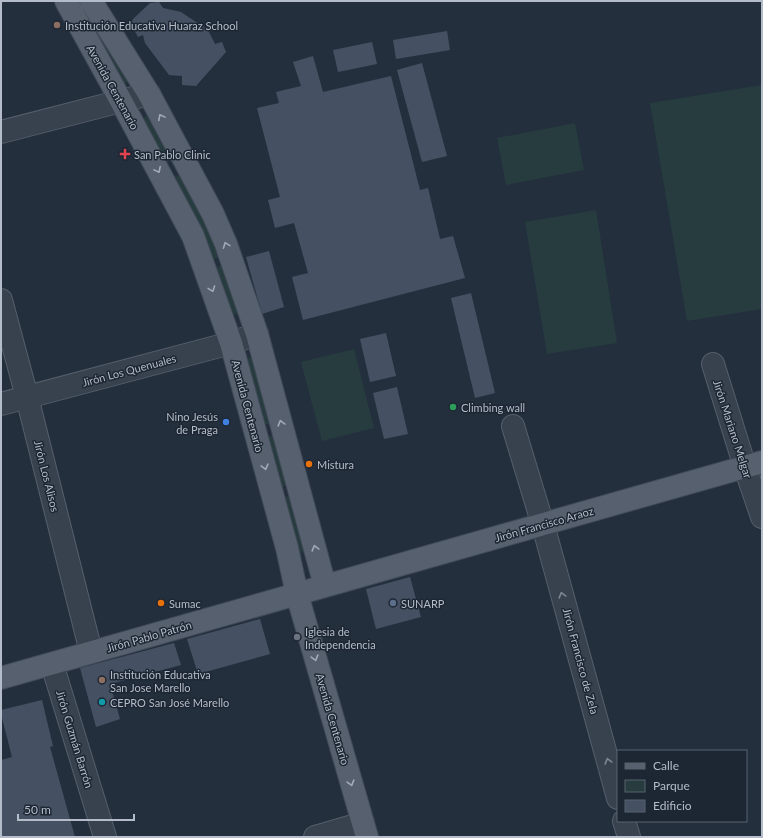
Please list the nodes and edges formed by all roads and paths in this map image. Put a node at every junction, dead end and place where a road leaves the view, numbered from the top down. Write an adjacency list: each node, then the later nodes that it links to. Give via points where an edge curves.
1 (66, 1): 4 (main road, Avenida Centenario)
2 (92, 1): 3 (main road)
3 (149, 94): 4 (street); 7 (main road, one-way to 3, via 226,244 213,214)
4 (121, 102): 5 (street); 8 (main road, Avenida Centenario, one-way to 8, via 193,236)
5 (1, 132)
6 (1, 300): 10 (street, Jirón Los Alisos)
7 (256, 334): 8 (street, Jirón Los Quenuales); 16 (main road, one-way to 7)
8 (231, 343): 10 (street, Jirón Los Quenuales); 17 (main road, Avenida Centenario, one-way to 17, via 287,548)
9 (713, 364): 13 (street, Jirón Mariano Melgar)
10 (27, 397): 11 (street, Jirón Los Quenuales); 18 (street, Jirón Los Alisos)
11 (1, 404)
12 (513, 426): 15 (street, Jirón Francisco de Zela)
13 (753, 465): 14 (street, Jirón Mariano Melgar); 15 (main road, Jirón Francisco Araoz)
14 (762, 516)
15 (543, 525): 16 (main road, Jirón Francisco Araoz); 21 (street, Jirón Francisco de Zela, one-way to 15)
16 (325, 586): 17 (main road, Jirón Francisco Araoz)
17 (297, 594): 18 (main road, Jirón Pablo Patrón); 23 (main road, Avenida Centenario, one-way to 23)
18 (91, 652): 19 (main road, Jirón Pablo Patrón)
19 (52, 664): 20 (main road, Jirón Pablo Patrón); 24 (street, Jirón Guzmán Barrón)
20 (1, 678)
21 (617, 794)
22 (624, 822): 26 (street)
23 (365, 830): 25 (street)
24 (105, 837)
25 (315, 837)
26 (629, 837)

